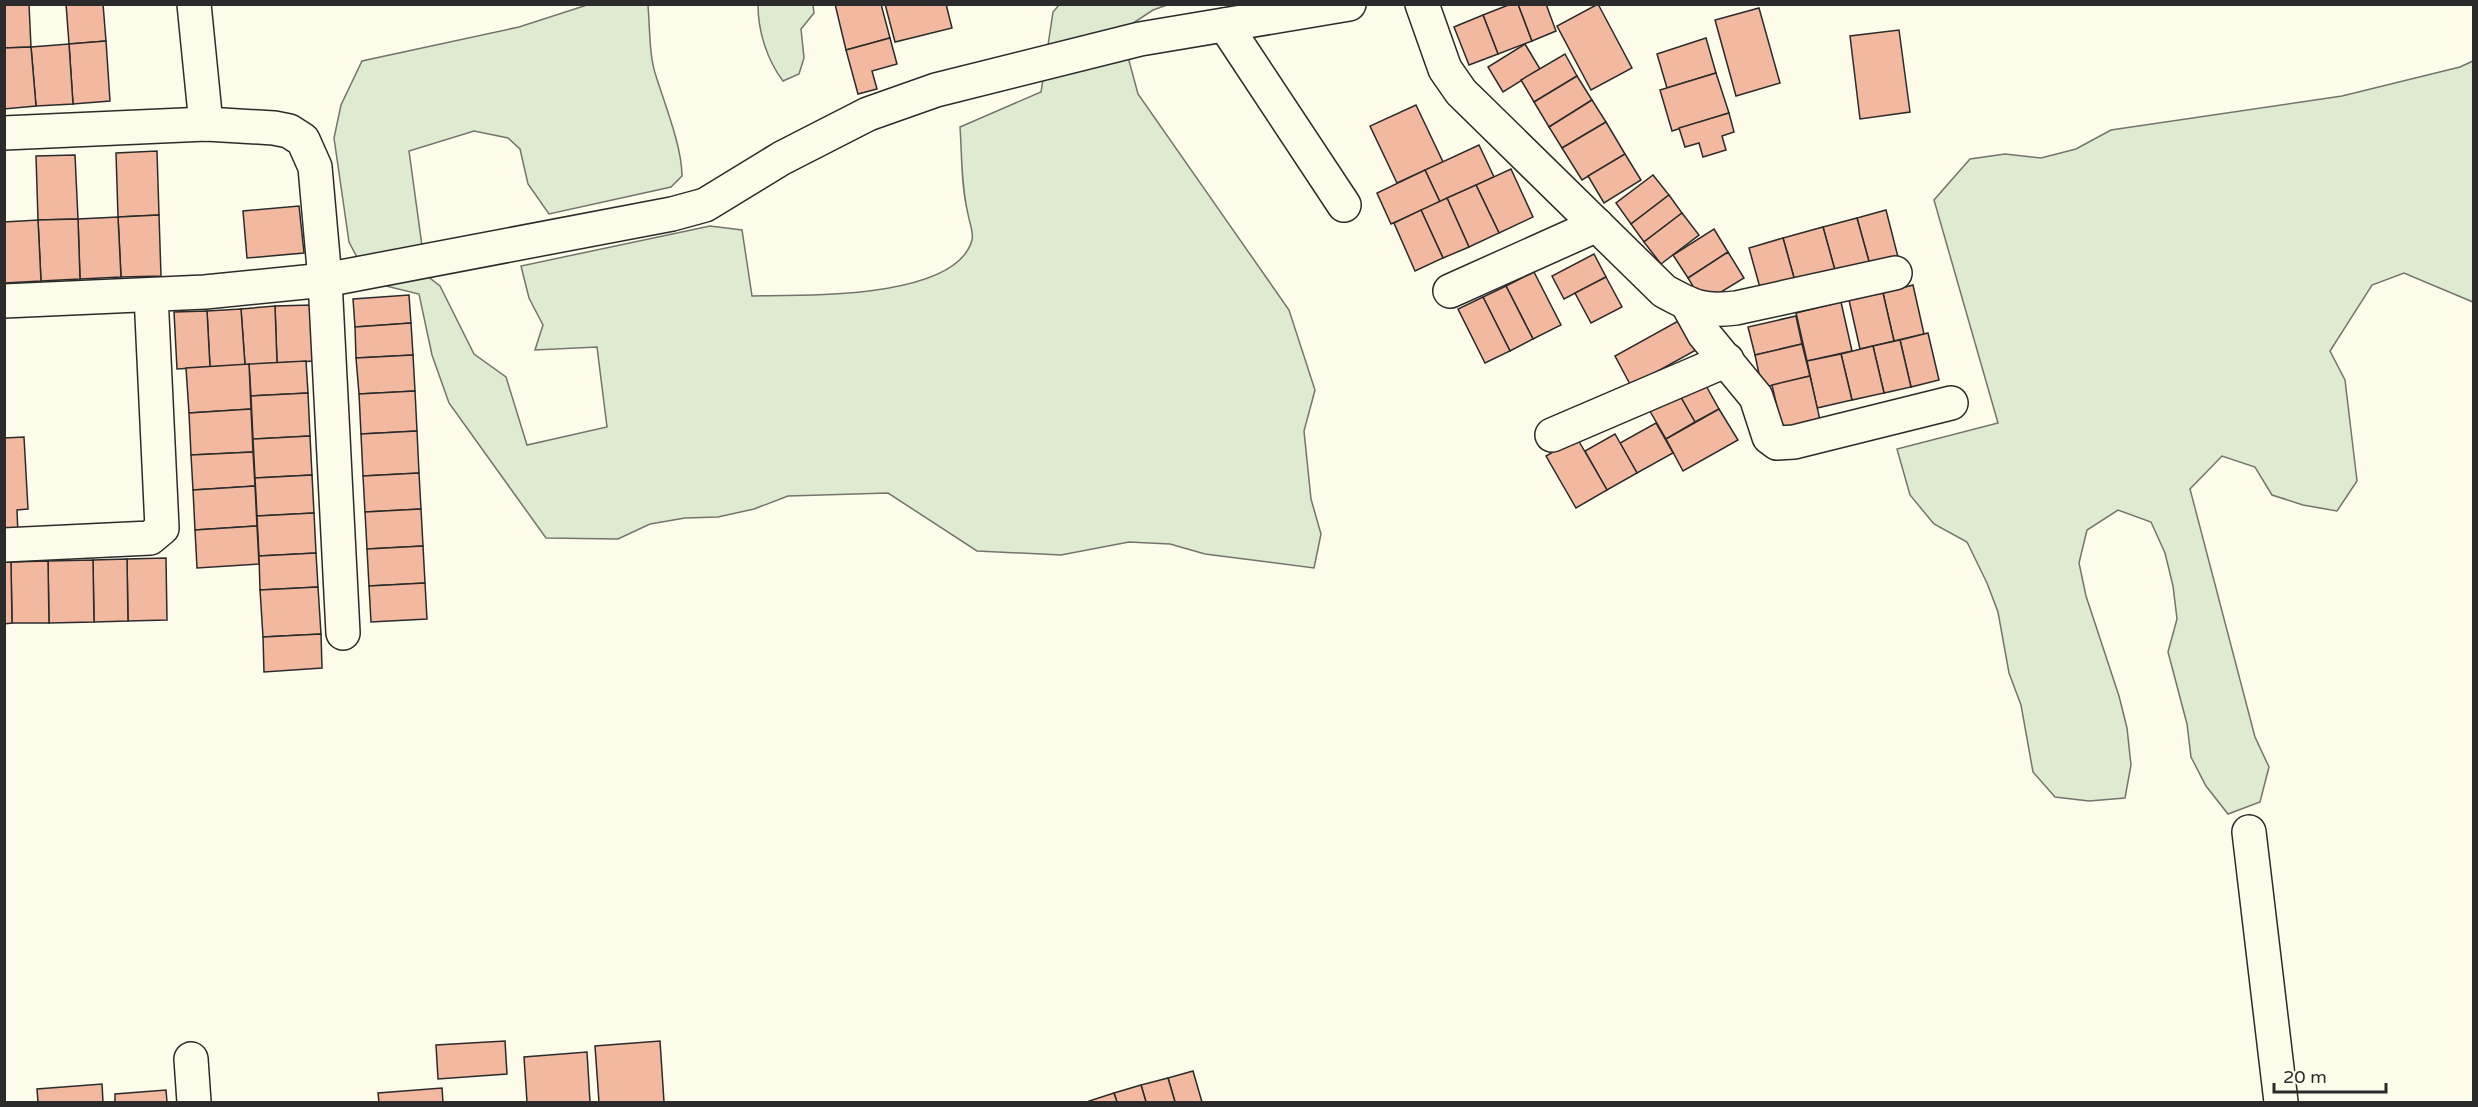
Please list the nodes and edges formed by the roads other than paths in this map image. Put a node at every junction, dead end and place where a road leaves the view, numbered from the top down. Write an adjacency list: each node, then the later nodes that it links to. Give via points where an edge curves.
1 (194, 4): 5 (street)
2 (1350, 4): 4 (street)
3 (1422, 4): 8 (street, via 1445,69 1461,92)
4 (1225, 25): 7 (street); 10 (street, via 1140,39 936,90 868,114 782,158 705,205)
5 (206, 124): 6 (street); 10 (street, via 274,128 303,140 315,167)
6 (4, 133)
7 (1344, 205)
8 (1597, 225): 11 (street); 14 (street, via 1665,291)
9 (1895, 273): 14 (street, via 1736,308 1711,311)
10 (325, 280): 12 (street); 19 (street)
11 (1450, 291)
12 (151, 295): 13 (street); 18 (street, via 162,528 150,538)
13 (4, 301)
14 (1688, 305): 15 (street, via 1704,334)
15 (1727, 360): 16 (street, via 1756,398 1769,436 1777,443); 17 (street)
16 (1952, 403)
17 (1552, 435)
18 (4, 545)
19 (343, 633)
20 (2249, 832): 23 (street)
21 (191, 1059): 22 (street)
22 (194, 1102)
23 (2282, 1102)

